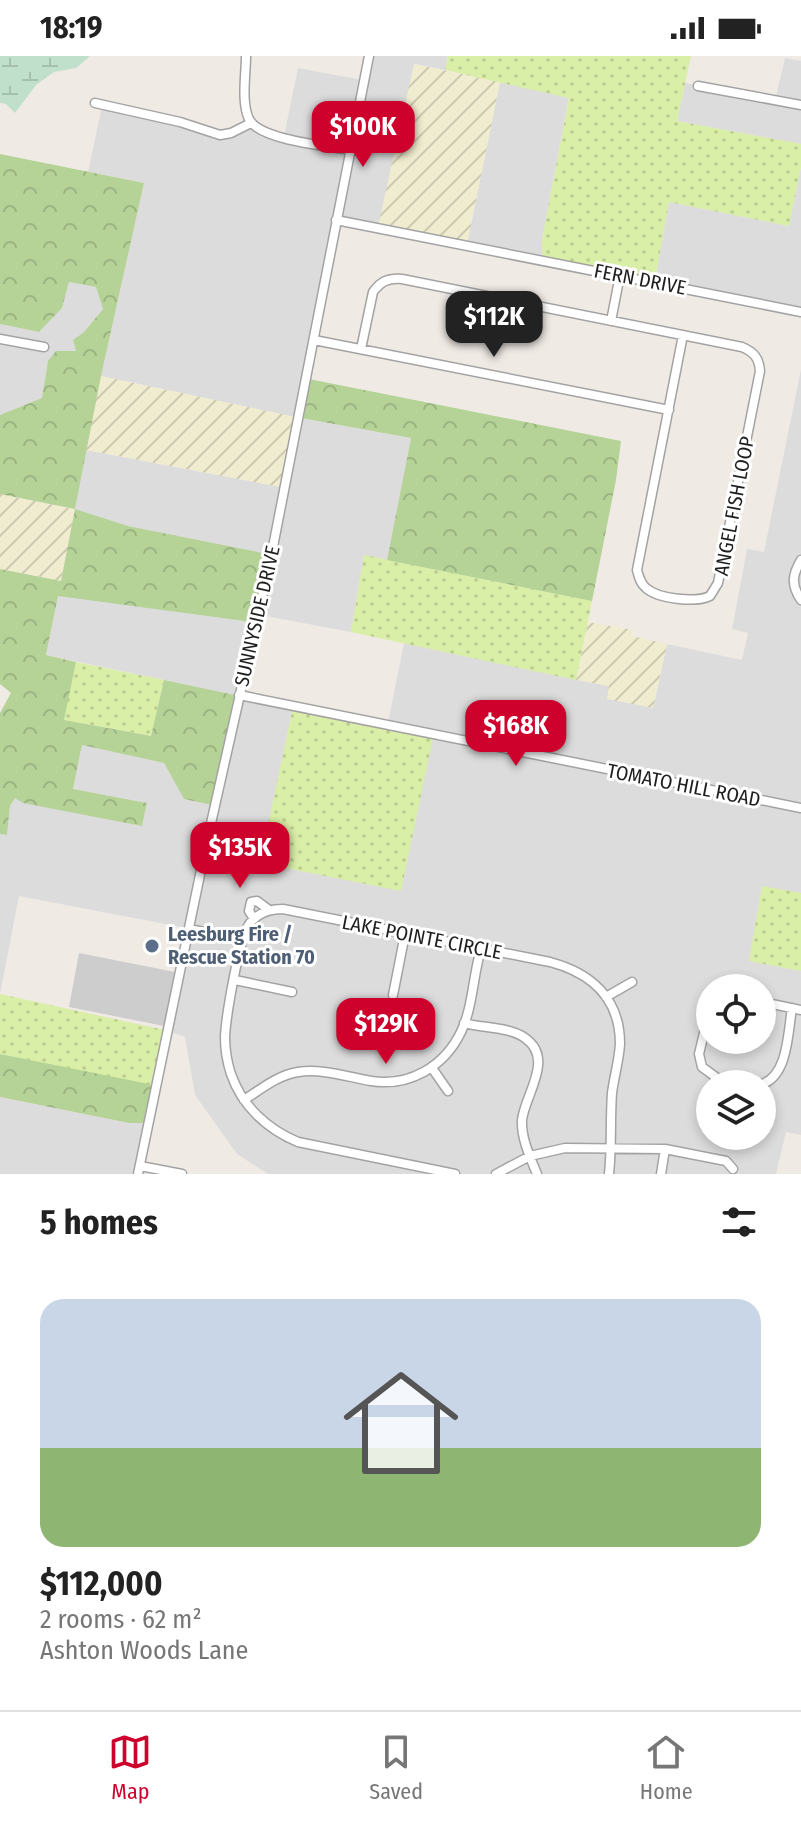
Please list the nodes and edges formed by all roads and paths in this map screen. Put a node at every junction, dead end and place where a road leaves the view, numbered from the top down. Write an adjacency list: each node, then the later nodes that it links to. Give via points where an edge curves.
1 (246, 56): 6 (street)
2 (369, 56): 7 (street, SUNNYSIDE DRIVE)
3 (698, 86): 5 (street)
4 (95, 103): 6 (street, via 220,135)
5 (801, 105)
6 (251, 123): 7 (street, via 268,134)
7 (350, 150): 8 (street, SUNNYSIDE DRIVE)
8 (336, 220): 9 (street, FERN DRIVE); 14 (street, SUNNYSIDE DRIVE)
9 (620, 275): 10 (street, FERN DRIVE); 11 (street)
10 (801, 312)
11 (611, 321): 12 (street, ANGEL FISH LOOP); 16 (street, ANGEL FISH LOOP, via 393,278 373,292)
12 (683, 335): 17 (street, ANGEL FISH LOOP); 17 (street, ANGEL FISH LOOP, via 750,350 760,371 718,583 701,600 654,593 642,584 637,570)
13 (0, 339): 15 (street)
14 (314, 340): 16 (street); 20 (street, SUNNYSIDE DRIVE)
15 (44, 347)
16 (361, 349): 17 (street)
17 (669, 410)
18 (801, 560): 19 (street, via 793,577)
19 (801, 600)
20 (239, 695): 21 (street, TOMATO HILL ROAD); 24 (street, SUNNYSIDE DRIVE)
21 (801, 808)
22 (269, 910): 23 (street); 23 (street, via 251,902); 25 (street, LAKE POINTE CIRCLE)
23 (254, 919): 26 (street)
24 (189, 929): 26 (street); 44 (street, SUNNYSIDE DRIVE)
25 (405, 934): 27 (street, LAKE POINTE CIRCLE); 31 (street)
26 (243, 940): 28 (street)
27 (481, 949): 32 (street, LAKE POINTE CIRCLE, via 577,970); 35 (street)
28 (235, 980): 30 (street); 39 (street, via 226,1049)
29 (632, 982): 32 (street)
30 (292, 992)
31 (393, 995)
32 (606, 997): 40 (street, LAKE POINTE CIRCLE, via 619,1033)
33 (776, 1005): 34 (street)
34 (797, 1009): 37 (street)
35 (464, 1023): 36 (street, via 449,1051); 42 (street, via 521,1036 535,1049 537,1074 522,1120)
36 (432, 1068): 38 (street); 39 (street, via 384,1082 300,1071)
37 (776, 1074)
38 (448, 1091)
39 (244, 1100): 46 (street, via 267,1124 298,1142)
40 (611, 1148): 41 (street); 42 (street, via 565,1148); 49 (street, LAKE POINTE CIRCLE)
41 (665, 1149): 43 (street, via 726,1161); 50 (street)
42 (530, 1156): 47 (street); 48 (street)
43 (733, 1169)
44 (139, 1170): 45 (street)
45 (182, 1174)
46 (455, 1174)
47 (496, 1174)
48 (537, 1174)
49 (609, 1174)
50 (661, 1174)

